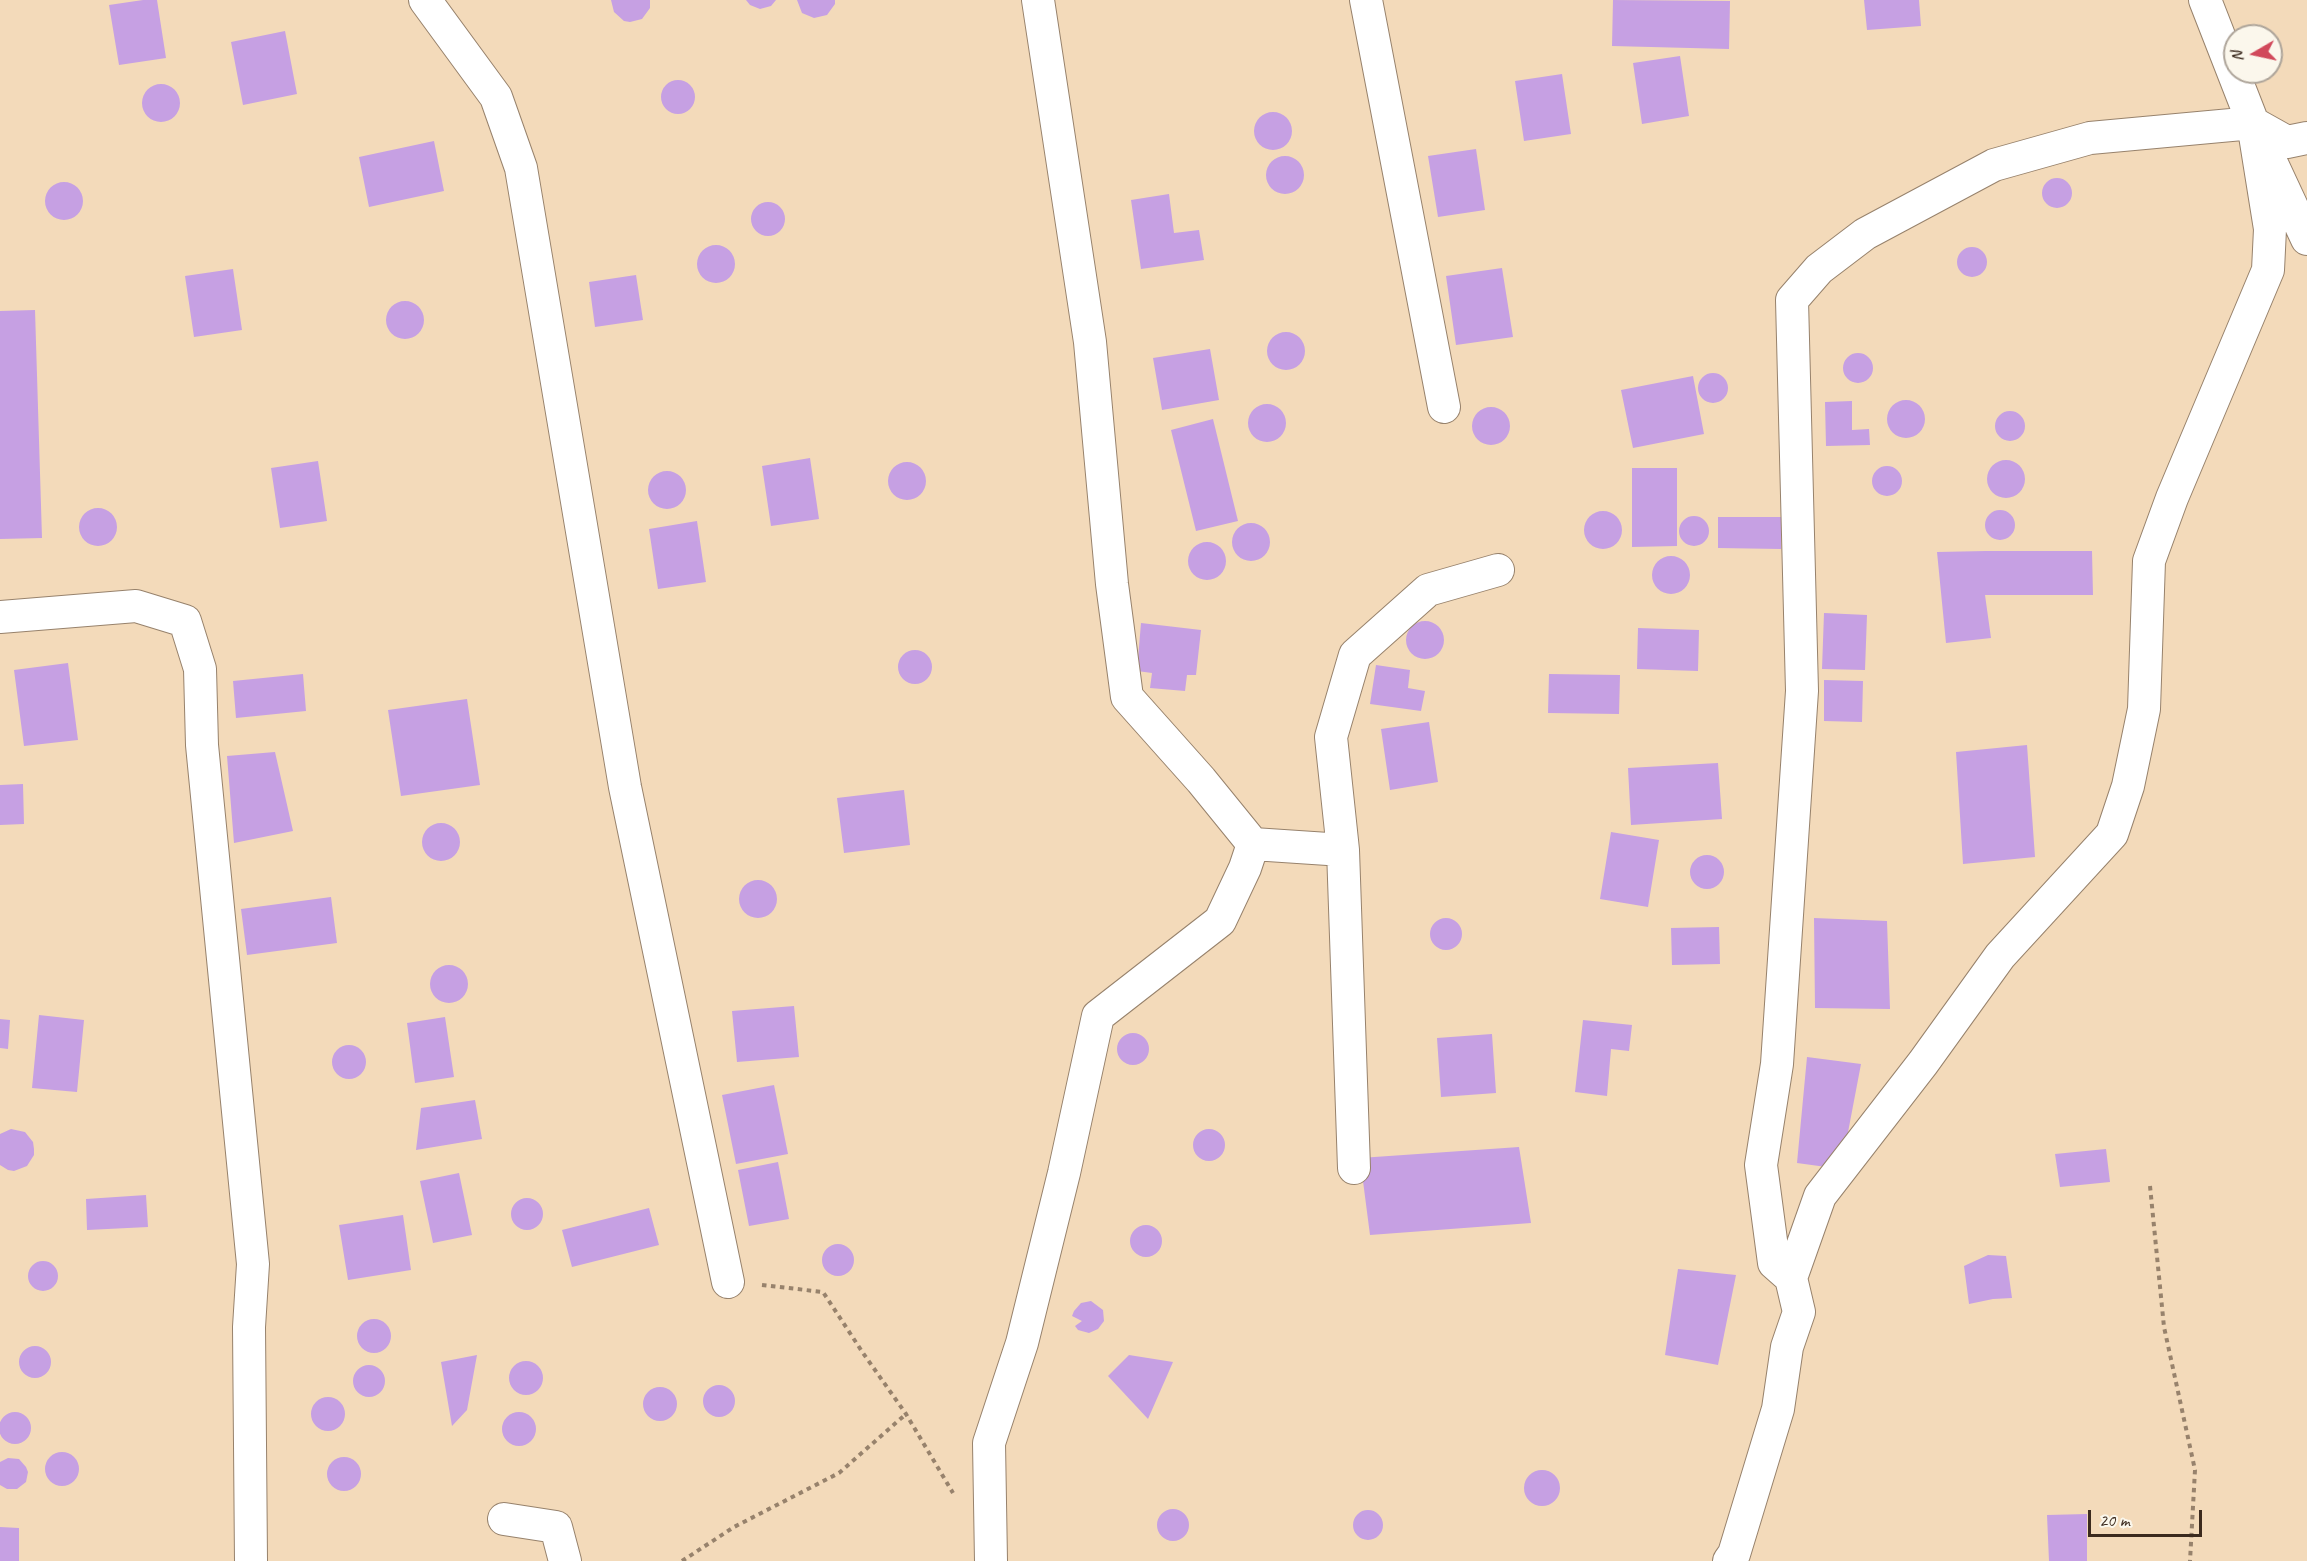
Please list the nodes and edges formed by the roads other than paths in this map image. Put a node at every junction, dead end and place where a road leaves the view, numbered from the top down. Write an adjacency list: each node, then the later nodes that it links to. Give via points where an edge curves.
1 (425, 0): 15 (street, via 496,97 521,168 625,787)
2 (1038, 0): 11 (street, via 1090,342 1112,584 1127,697)
3 (1366, 0): 8 (street)
4 (2205, 0): 5 (street)
5 (2253, 123): 6 (street, via 2287,142); 7 (street); 14 (street, via 2270,229 2268,270 2149,561 2144,709 2128,786 2112,834 2000,956 1820,1196); 14 (street, via 2090,138 1994,165 1865,234 1819,269 1792,300 1802,691 1777,1064 1761,1165 1774,1263)
6 (2307, 138)
7 (2307, 239)
8 (1444, 407)
9 (1498, 570): 12 (street, via 1428,590 1355,655 1331,737)
10 (0, 617): 17 (street, via 136,606 185,621 200,669 202,745 254,1264 249,1327)
11 (1253, 844): 12 (street); 19 (street, via 1220,921 1098,1016 1022,1343 989,1443)
12 (1343, 850): 13 (street)
13 (1354, 1168)
14 (1791, 1278): 20 (street, via 1799,1312 1786,1347 1778,1409)
15 (728, 1282)
16 (504, 1519): 18 (street, via 555,1527)
17 (251, 1561)
18 (565, 1561)
19 (992, 1561)
20 (1730, 1561)

